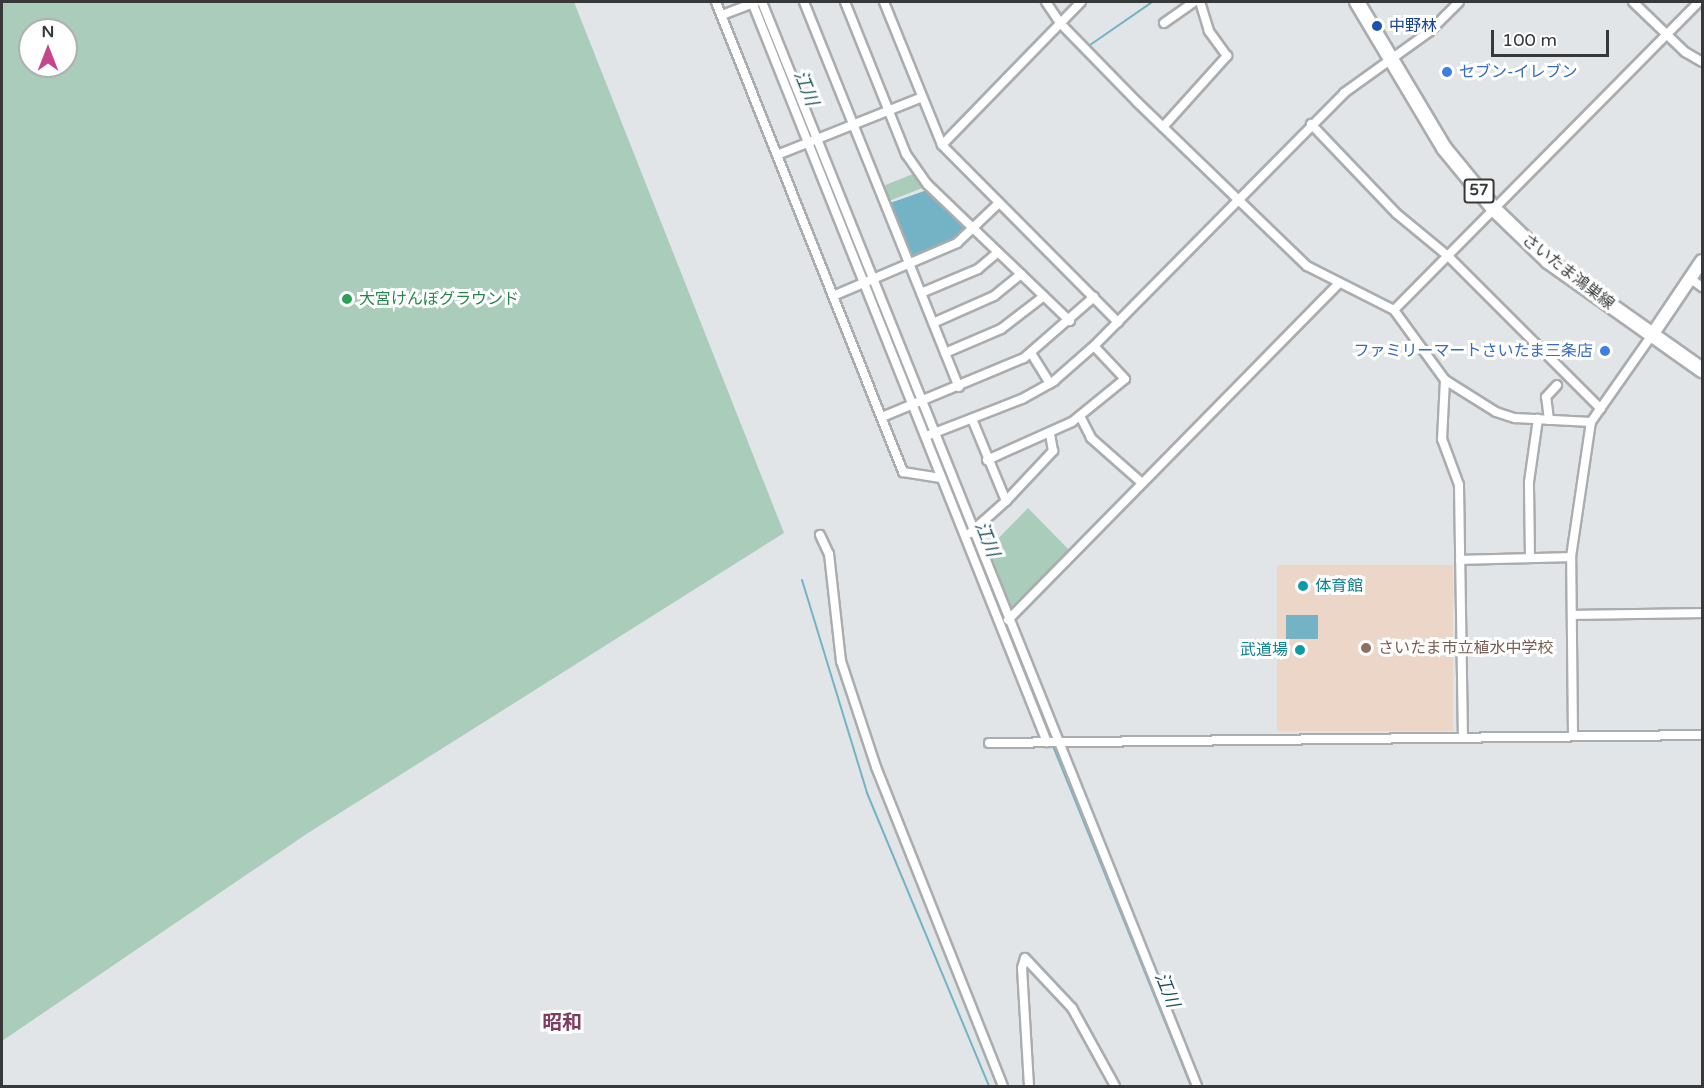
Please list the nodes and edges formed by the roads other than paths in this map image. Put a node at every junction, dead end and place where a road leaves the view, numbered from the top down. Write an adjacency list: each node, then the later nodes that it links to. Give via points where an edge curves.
1 (716, 2): 14 (street)
2 (756, 2): 14 (street); 25 (street)
3 (804, 2): 22 (street)
4 (845, 2): 21 (street)
5 (884, 2): 20 (street)
6 (1046, 2): 15 (street)
7 (1082, 2): 15 (street)
8 (1194, 2): 16 (street)
9 (1200, 2): 24 (street, via 1213,40 1227,56)
10 (1357, 2): 18 (main road, さいたま鴻巣線 / 57)
11 (1458, 2): 18 (street, via 1429,32)
12 (1633, 2): 17 (street)
13 (1699, 2): 17 (street)
14 (722, 15): 27 (street)
15 (1060, 23): 24 (street); 26 (street)
16 (1164, 23)
17 (1666, 35): 19 (street); 30 (street)
18 (1390, 59): 23 (street); 30 (main road, さいたま鴻巣線 / 57, via 1444,148)
19 (1702, 62)
20 (920, 98): 21 (street); 26 (street)
21 (889, 110): 22 (street); 31 (street, via 906,154 927,184)
22 (854, 124): 25 (street); 35 (street)
23 (1311, 124): 28 (street); 33 (street, via 1397,214)
24 (1163, 127): 28 (street)
25 (813, 141): 27 (street); 38 (street)
26 (942, 145): 29 (street)
27 (777, 155): 42 (street)
28 (1239, 202): 39 (street, via 1307,266); 47 (street)
29 (998, 204): 31 (street); 44 (street)
30 (1495, 210): 33 (street); 49 (main road, さいたま鴻巣線 / 57, via 1548,261)
31 (973, 228): 32 (street); 35 (street, via 957,243)
32 (998, 252): 36 (street); 41 (street, via 978,269)
33 (1448, 256): 45 (street); 59 (street)
34 (1702, 261): 37 (street)
35 (909, 264): 38 (street); 41 (street)
36 (1021, 273): 43 (street); 48 (street, via 994,296)
37 (1691, 279): 40 (street); 49 (street)
38 (869, 282): 42 (street); 58 (street)
39 (1339, 283): 45 (street); 70 (street)
40 (1702, 288)
41 (921, 293): 48 (street)
42 (833, 296): 61 (street)
43 (1044, 296): 46 (street); 51 (street, via 1001,329)
44 (1094, 297): 46 (street); 47 (street)
45 (1394, 310): 54 (street)
46 (1070, 321): 52 (street)
47 (1118, 322): 50 (street)
48 (933, 323): 51 (street)
49 (1652, 335): 53 (main road, さいたま鴻巣線 / 57); 59 (street)
50 (1095, 346): 55 (street); 60 (street, via 1125,379)
51 (945, 353): 57 (street)
52 (1031, 353): 55 (street); 57 (street)
53 (1702, 370)
54 (1445, 380): 63 (street, via 1496,412); 76 (street, via 1442,439 1459,485)
55 (1050, 383): 62 (street)
56 (1557, 385): 64 (street, via 1546,398)
57 (958, 387): 58 (street)
58 (917, 403): 61 (street); 67 (street)
59 (1601, 409): 65 (street)
60 (1080, 416): 66 (street); 70 (street, via 1091,438)
61 (882, 417): 69 (street, via 903,472)
62 (972, 419): 67 (street); 68 (street)
63 (1538, 419): 64 (street); 75 (street, via 1529,482)
64 (1549, 420): 65 (street)
65 (1591, 422): 74 (street)
66 (1050, 434): 68 (street); 71 (street, via 1053,451)
67 (930, 435): 69 (street); 72 (street)
68 (987, 460): 71 (street)
69 (941, 478): 72 (street)
70 (1142, 483): 79 (street)
71 (1006, 501): 72 (street)
72 (969, 534): 79 (street); 83 (street)
73 (820, 535): 85 (street, via 829,554 841,661 876,767)
74 (1571, 557): 75 (street); 78 (street)
75 (1530, 558): 76 (street)
76 (1460, 560): 82 (street)
77 (1702, 613): 78 (street)
78 (1572, 615): 80 (street)
79 (1008, 620): 83 (street)
80 (1573, 734): 81 (street); 82 (street)
81 (1702, 735)
82 (1463, 736): 83 (street)
83 (1052, 742): 84 (street); 88 (street)
84 (989, 743)
85 (1003, 1086)
86 (1029, 1086): 87 (street, via 1022,969 1025,958 1072,1008)
87 (1115, 1086)
88 (1197, 1086)

